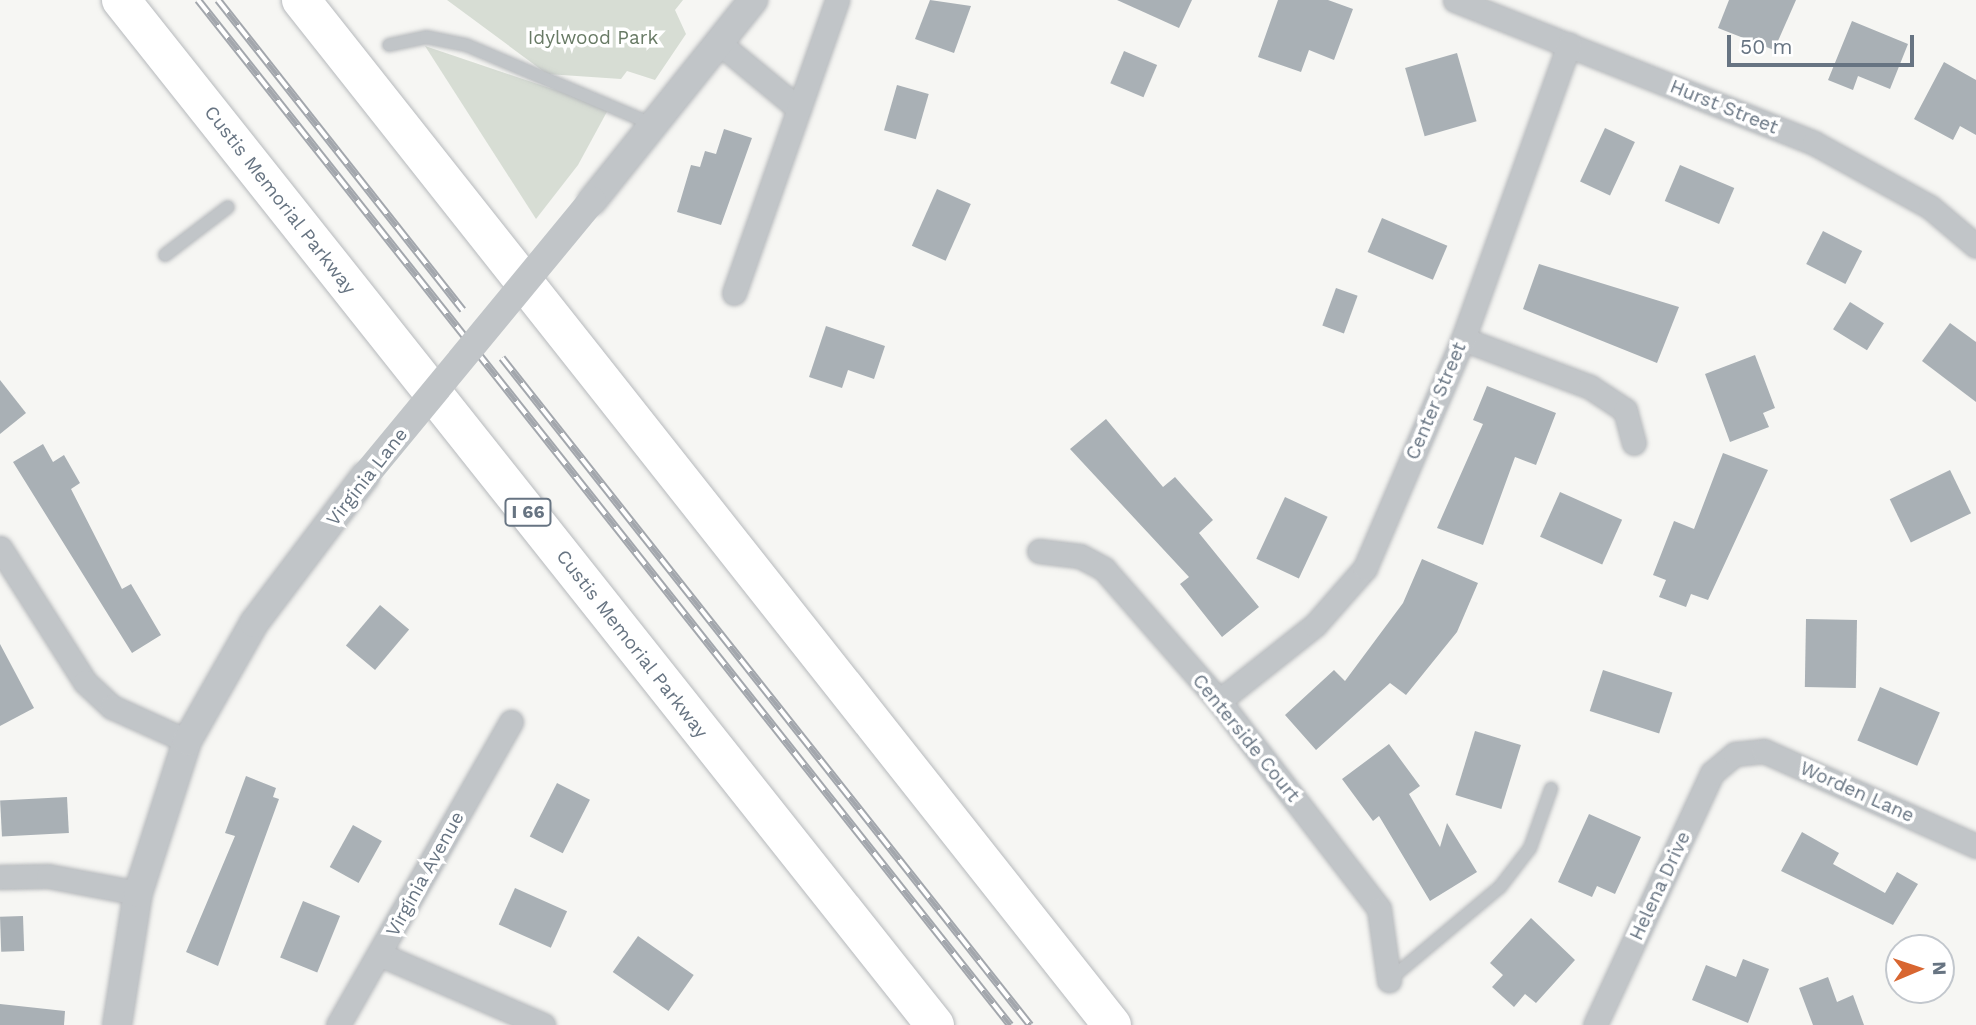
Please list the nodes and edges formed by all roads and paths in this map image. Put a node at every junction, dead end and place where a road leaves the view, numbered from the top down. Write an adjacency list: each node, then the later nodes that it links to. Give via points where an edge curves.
1 (121, 0): 32 (highway, Custis Memorial Parkway / I 66)
2 (301, 0): 33 (highway)
3 (753, 0): 6 (street, Virginia Lane)
4 (837, 0): 9 (street)
5 (1455, 0): 8 (street, Hurst Street)
6 (718, 42): 9 (street); 10 (street, Virginia Lane)
7 (389, 45): 10 (lane, via 426,37 466,45)
8 (1569, 45): 12 (street, Hurst Street, via 1825,149 1930,206); 15 (street, Center Street)
9 (799, 109): 14 (street)
10 (652, 124): 21 (street, Virginia Lane, bridge, via 365,477 254,623)
11 (228, 207): 13 (lane)
12 (1976, 246)
13 (165, 256)
14 (734, 293)
15 (1463, 339): 16 (street, via 1590,387 1625,410); 19 (street, Center Street, via 1365,568 1315,625)
16 (1634, 443)
17 (0, 548): 21 (street, via 85,682 113,707)
18 (1039, 551): 19 (street, Centerside Court, via 1080,556 1104,569)
19 (1219, 701): 28 (street, Centerside Court, via 1379,909)
20 (511, 722): 27 (street, Virginia Avenue)
21 (187, 741): 26 (street, Virginia Lane)
22 (1735, 754): 24 (street, Worden Lane, via 1764,751); 34 (street, Helena Drive, via 1712,773)
23 (1551, 789): 28 (lane, via 1530,848 1500,887)
24 (1976, 846)
25 (0, 877): 26 (street, via 47,876)
26 (138, 893): 29 (street, Virginia Lane)
27 (379, 954): 30 (street, Virginia Avenue); 31 (street)
28 (1389, 981)
29 (117, 1025)
30 (338, 1025)
31 (543, 1025)
32 (935, 1025)
33 (1112, 1025)
34 (1595, 1025)

